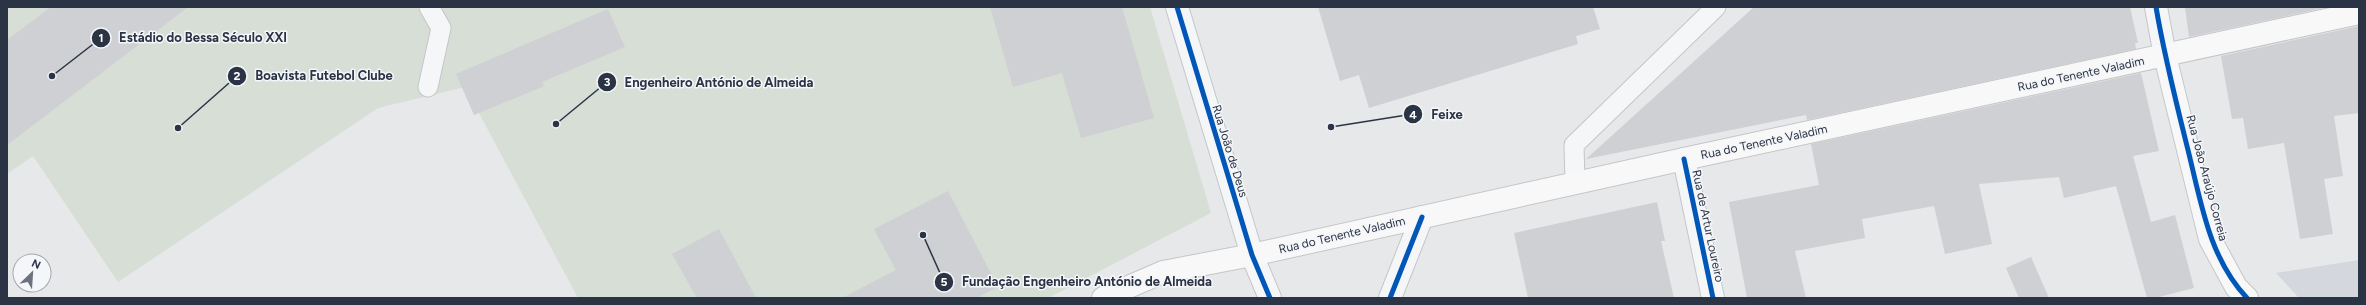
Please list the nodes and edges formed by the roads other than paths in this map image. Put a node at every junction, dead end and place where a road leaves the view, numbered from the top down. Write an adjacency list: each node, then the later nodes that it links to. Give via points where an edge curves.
1 (429, 7): 7 (lane, via 441,28)
2 (1177, 7): 11 (street, Rua João de Deus)
3 (1716, 7): 9 (lane, via 1574,145)
4 (2156, 7): 6 (street)
5 (2359, 13): 6 (main road, Rua do Tenente Valadim)
6 (2165, 56): 8 (main road, Rua do Tenente Valadim); 16 (main road, Rua João Araújo Correia, via 2210,239 2236,287)
7 (428, 87)
8 (1684, 159): 9 (main road, Rua do Tenente Valadim); 15 (street, Rua de Artur Loureiro)
9 (1575, 183): 10 (main road, Rua do Tenente Valadim)
10 (1422, 218): 11 (main road, Rua do Tenente Valadim); 14 (street)
11 (1252, 256): 12 (main road, Rua do Tenente Valadim, via 1163,272); 13 (street, Rua João de Deus)
12 (1103, 298)
13 (1270, 298)
14 (1390, 298)
15 (1713, 298)
16 (2247, 298)

